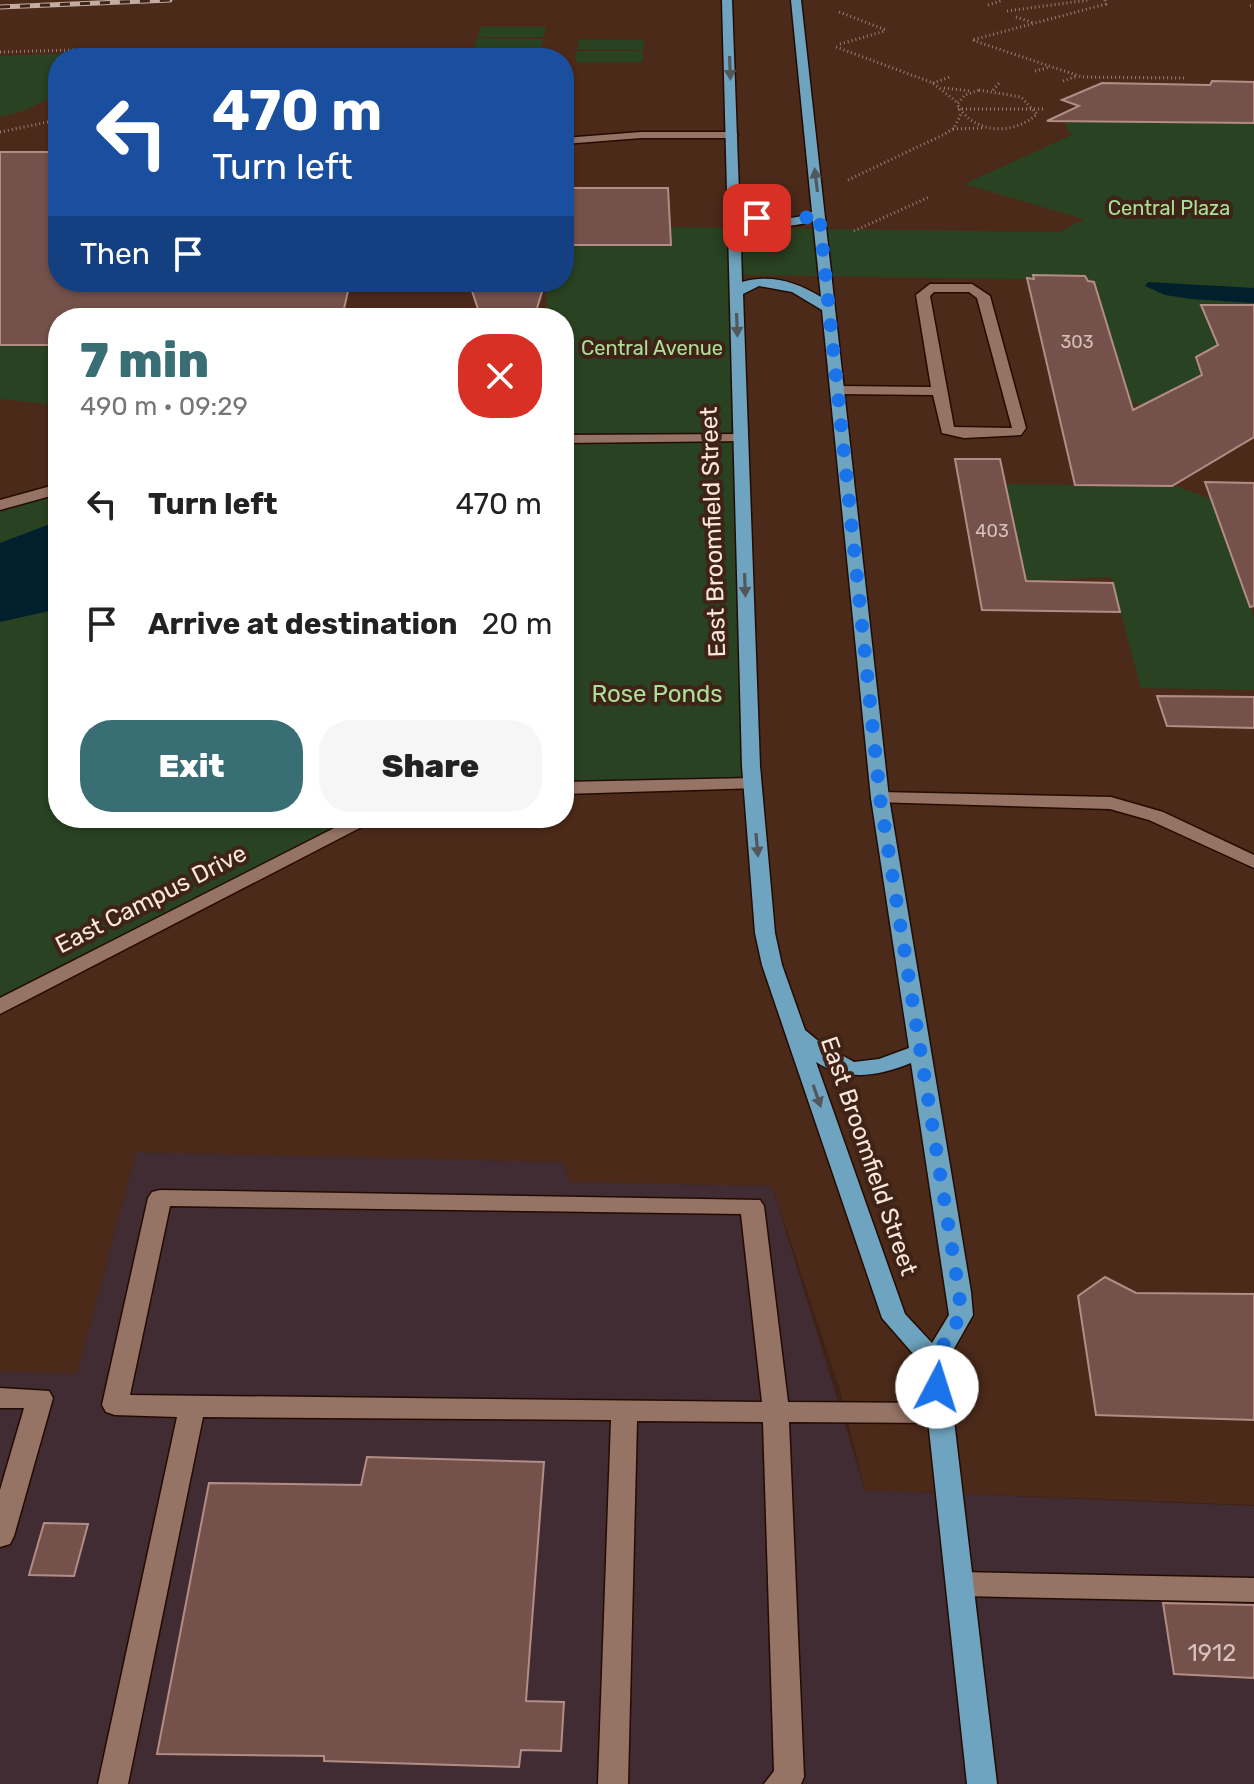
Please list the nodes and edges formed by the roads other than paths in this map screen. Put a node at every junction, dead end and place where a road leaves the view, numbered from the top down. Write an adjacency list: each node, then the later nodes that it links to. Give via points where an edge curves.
1 (727, 0): 3 (main road, East Broomfield Street, one-way to 3)
2 (796, 0): 6 (main road, East Broomfield Street, one-way to 2)
3 (732, 135): 4 (street); 5 (main road, East Broomfield Street)
4 (574, 140)
5 (733, 193): 6 (main road, via 747,213 767,220 801,221); 7 (main road, East Broomfield Street)
6 (819, 213): 8 (main road, East Broomfield Street)
7 (736, 293): 8 (main road, via 749,285 786,285 807,292); 11 (main road, East Broomfield Street, one-way to 11)
8 (830, 310): 9 (main road, East Broomfield Street)
9 (839, 390): 10 (street); 17 (main road, East Broomfield Street)
10 (939, 391): 10 (street, via 947,430 1009,434 1019,428 983,296 972,288 930,288 923,295)
11 (741, 438): 12 (street); 15 (main road, East Broomfield Street, one-way to 15)
12 (574, 439)
13 (48, 492): 14 (street)
14 (0, 505)
15 (752, 784): 16 (street); 21 (main road, East Broomfield Street, one-way to 21, via 765,933)
16 (574, 788)
17 (880, 798): 19 (street, via 1111,803 1156,816); 22 (main road, East Broomfield Street)
18 (349, 828): 20 (street, East Campus Drive)
19 (1254, 862)
20 (0, 1007)
21 (793, 1029): 22 (main road, via 821,1058 842,1068 885,1066); 23 (main road, East Broomfield Street, one-way to 23, via 894,1318)
22 (919, 1052): 23 (main road, East Broomfield Street, via 961,1315)
23 (934, 1361): 28 (main road)
24 (0, 1398): 29 (street, via 40,1398)
25 (192, 1407): 26 (street); 27 (street, via 115,1405 160,1198 752,1206); 32 (street)
26 (624, 1411): 27 (street); 33 (street)
27 (776, 1412): 28 (street); 34 (street, via 789,1777)
28 (940, 1413): 30 (main road)
29 (0, 1536)
30 (960, 1584): 31 (street); 35 (main road)
31 (1254, 1590)
32 (113, 1784)
33 (613, 1784)
34 (779, 1784)
35 (982, 1784)

